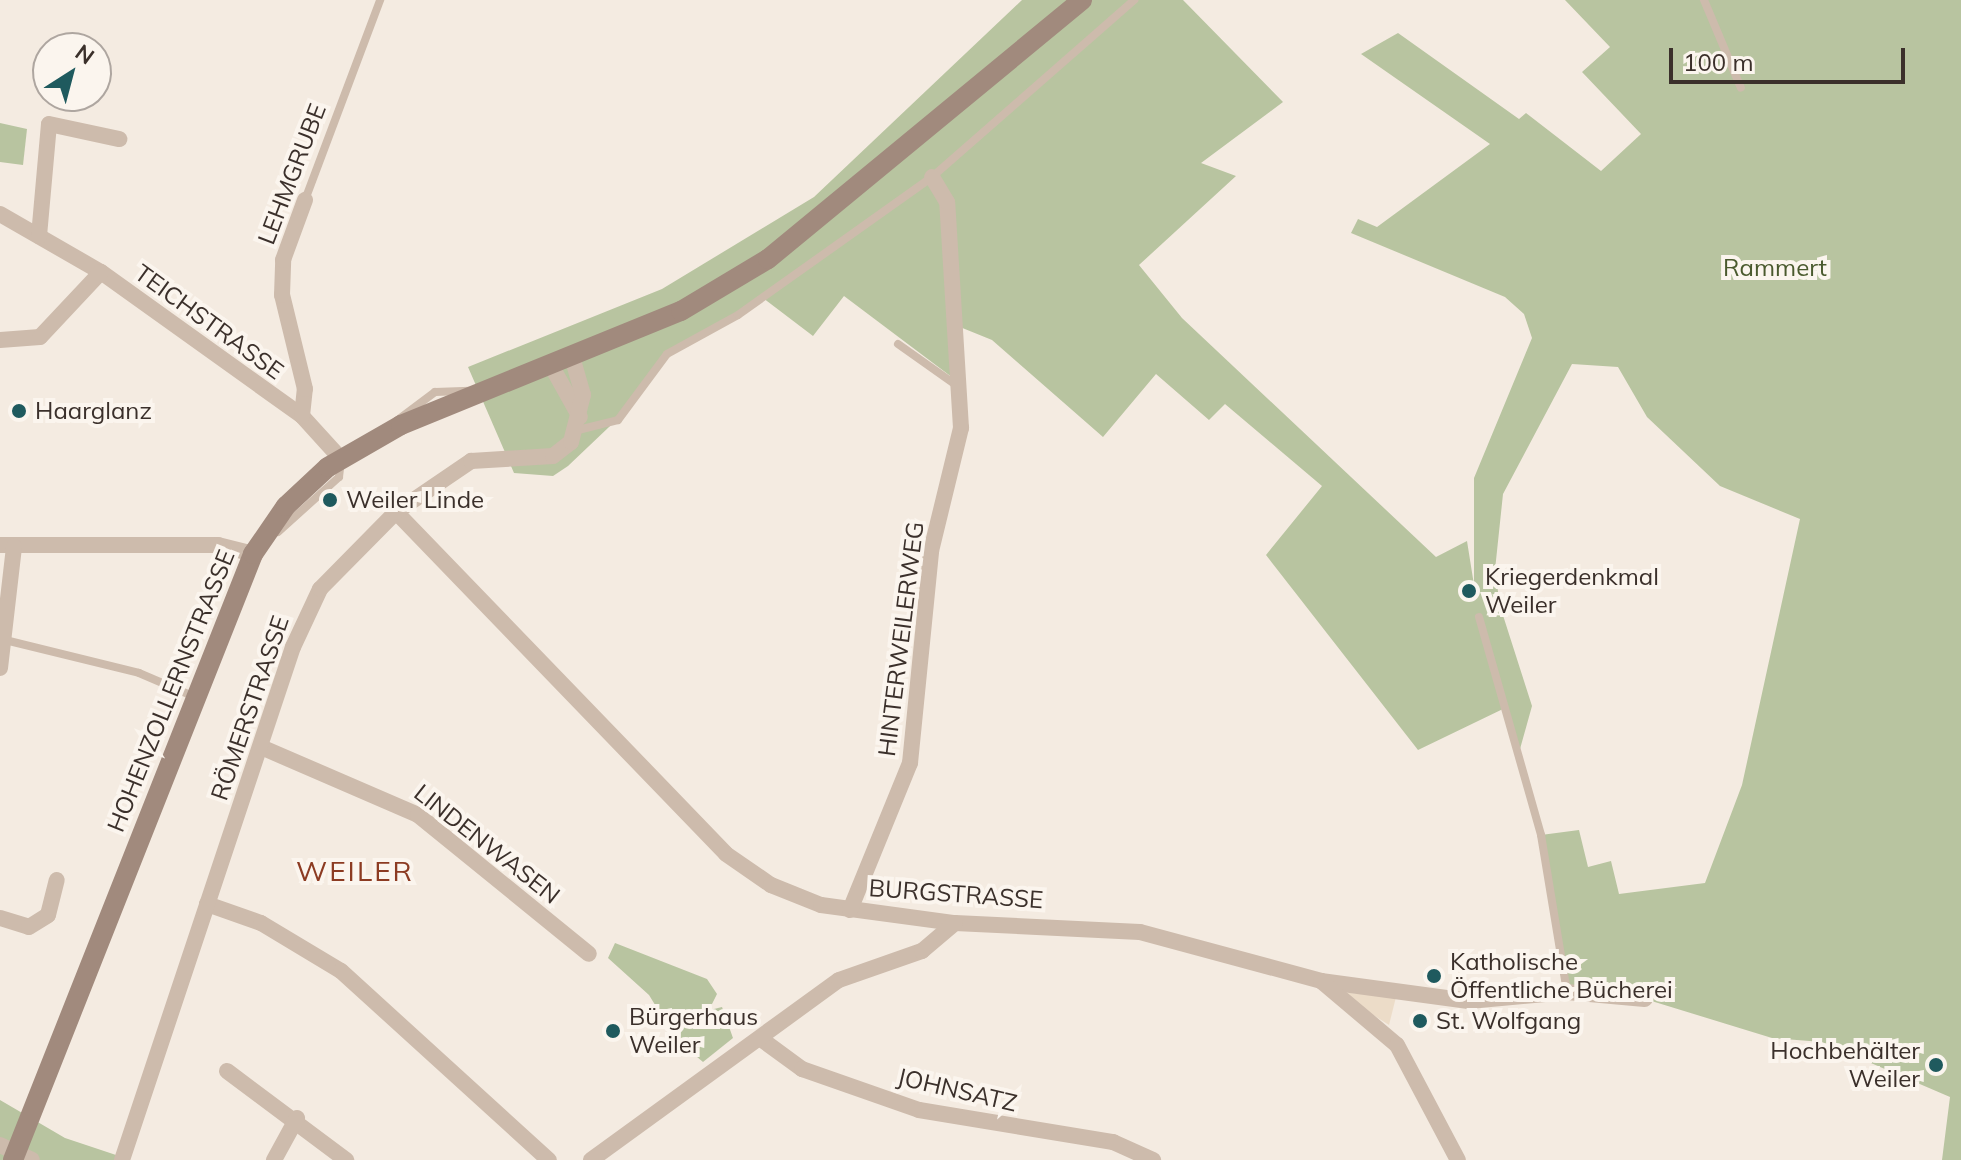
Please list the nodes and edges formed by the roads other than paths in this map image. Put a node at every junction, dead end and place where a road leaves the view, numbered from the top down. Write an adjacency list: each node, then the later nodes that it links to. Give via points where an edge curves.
1 (380, 0): 8 (lane, LEHMGRUBE)
2 (1082, 0): 14 (main road, HOHENZOLLERNSTRASSE, via 768,259 681,311)
3 (1134, 0): 7 (lane)
4 (1704, 0): 5 (lane)
5 (1741, 88)
6 (119, 139): 10 (street, via 49,124)
7 (932, 177): 16 (street, HINTERWEILERWEG, via 947,202); 18 (lane, via 738,315 667,354 618,420)
8 (305, 200): 17 (street, LEHMGRUBE, via 283,260 282,295 305,389)
9 (0, 214): 10 (street, TEICHSTRASSE)
10 (39, 236): 11 (street, TEICHSTRASSE)
11 (101, 272): 12 (street, via 40,337); 17 (street, TEICHSTRASSE)
12 (0, 340)
13 (898, 344): 16 (lane)
14 (573, 359): 15 (main road, HOHENZOLLERNSTRASSE); 18 (street, via 583,395)
15 (552, 367): 18 (street); 19 (main road, HOHENZOLLERNSTRASSE, via 475,392)
16 (961, 389): 30 (street, HINTERWEILERWEG, via 958,447 931,551 910,763)
17 (302, 416): 19 (street, TEICHSTRASSE)
18 (579, 423): 20 (street, RÖMERSTRASSE, via 553,456 471,461)
19 (341, 459): 22 (main road, HOHENZOLLERNSTRASSE, via 286,506)
20 (396, 512): 27 (street, RÖMERSTRASSE, via 320,589); 30 (street, BURGSTRASSE, via 726,854 771,885)
21 (7, 546): 22 (street, via 218,545); 24 (street)
22 (253, 554): 26 (main road, HOHENZOLLERNSTRASSE)
23 (1479, 617): 35 (lane, via 1541,835)
24 (5, 640): 25 (street); 26 (lane, via 139,673)
25 (0, 668)
26 (195, 697): 40 (main road, HOHENZOLLERNSTRASSE)
27 (261, 747): 29 (street, RÖMERSTRASSE); 33 (street, LINDENWASEN, via 418,815)
28 (57, 880): 31 (street, via 48,915 29,927)
29 (207, 904): 41 (street, RÖMERSTRASSE); 44 (street, via 261,923 341,971)
30 (850, 910): 32 (street, BURGSTRASSE)
31 (0, 918)
32 (955, 923): 34 (street, BURGSTRASSE, via 1140,932); 37 (street, via 922,951 839,980)
33 (589, 954)
34 (1321, 981): 35 (street, BURGSTRASSE, via 1469,1001); 47 (street, via 1397,1045)
35 (1567, 992): 36 (street, BURGSTRASSE)
36 (1645, 999)
37 (761, 1039): 45 (street); 46 (street, JOHNSATZ, via 802,1069 919,1110 1113,1142)
38 (227, 1071): 39 (street)
39 (297, 1118): 42 (street); 43 (street)
40 (15, 1154)
41 (122, 1160)
42 (274, 1160)
43 (346, 1160)
44 (549, 1160)
45 (591, 1160)
46 (1153, 1160)
47 (1458, 1160)

